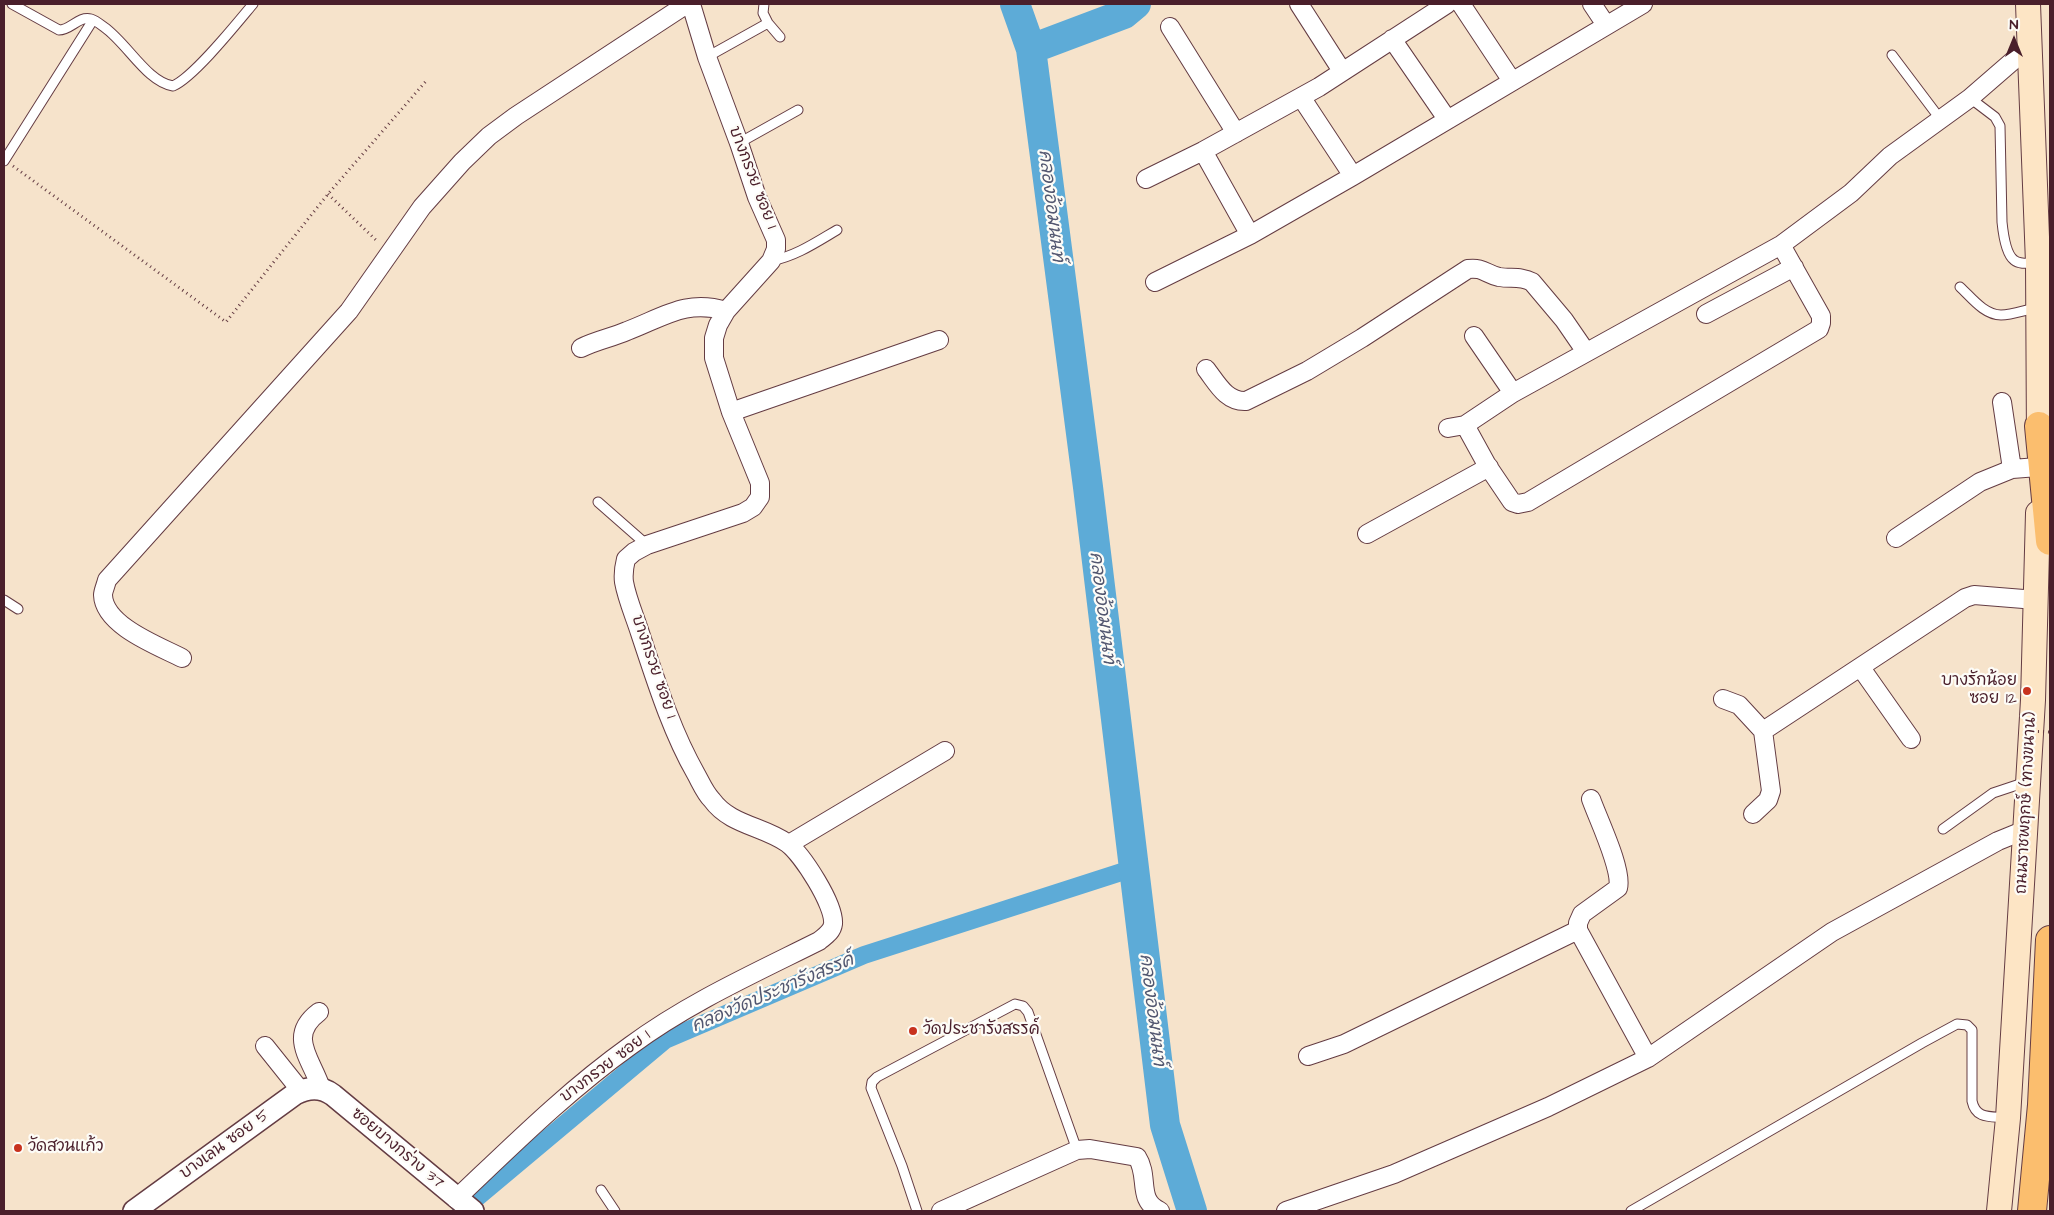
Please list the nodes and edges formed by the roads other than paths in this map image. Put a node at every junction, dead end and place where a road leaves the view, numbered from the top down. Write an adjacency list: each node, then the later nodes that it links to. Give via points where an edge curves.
1 (12, 4): 11 (lane, via 59,30 81,20)
2 (253, 4): 11 (lane, via 211,52 174,86 158,82 114,34)
3 (764, 4): 12 (lane, via 763,13)
4 (1300, 4): 20 (street)
5 (1447, 4): 16 (street)
6 (1461, 4): 21 (street)
7 (1592, 4): 13 (street)
8 (1644, 4): 13 (street)
9 (2028, 4): 17 (main road, ถนนราชพฤกษ์ (ทางขนาน))
10 (694, 5): 19 (street, บางกรวย ซอย 1); 64 (street, via 516,116 462,162 422,207 349,310 107,580 103,595 114,619)
11 (93, 20): 30 (lane)
12 (768, 23): 15 (lane); 19 (lane)
13 (1606, 25): 21 (street)
14 (1170, 27): 27 (street)
15 (780, 37)
16 (1392, 39): 20 (street); 25 (street)
17 (2030, 46): 23 (street); 37 (main road, ถนนราชพฤกษ์ (ทางขนาน))
18 (1892, 56): 26 (lane)
19 (707, 57): 28 (street, บางกรวย ซอย 1)
20 (1342, 71): 22 (street)
21 (1512, 81): 25 (street)
22 (1301, 97): 27 (street); 31 (street)
23 (1970, 98): 26 (street); 37 (lane, via 1995,117 2000,126 2002,222 2011,256 2020,263)
24 (798, 110): 28 (lane)
25 (1447, 120): 31 (street)
26 (1941, 120): 35 (street, via 1890,156 1850,193)
27 (1236, 133): 29 (street)
28 (739, 143): 36 (street, บางกรวย ซอย 1, via 757,198 776,240)
29 (1203, 152): 32 (street); 34 (street)
30 (4, 160)
31 (1353, 176): 34 (street)
32 (1146, 179)
33 (837, 230): 36 (lane, via 802,252)
34 (1250, 234): 39 (street)
35 (1782, 245): 38 (street); 47 (street)
36 (771, 261): 42 (street, บางกรวย ซอย 1)
37 (2038, 263): 41 (main road, ถนนราชพฤกษ์ (ทางขนาน))
38 (1794, 267): 43 (street); 53 (street, via 1821,316 1819,329 1806,338 1528,502 1512,502)
39 (1155, 282)
40 (1960, 287): 41 (lane, via 1991,313 2001,315)
41 (2039, 307): 52 (main road, ถนนราชพฤกษ์ (ทางขนาน))
42 (726, 311): 46 (street, via 703,306 677,310); 51 (street, บางกรวย ซอย 1, via 714,338 714,358)
43 (1706, 314)
44 (1474, 336): 49 (street)
45 (939, 340): 51 (street)
46 (581, 348)
47 (1586, 352): 48 (street, via 1532,282 1525,278 1492,275 1479,268 1468,269 1362,338 1246,402 1236,402 1229,397); 49 (street)
48 (1206, 369)
49 (1513, 393): 53 (street, via 1456,427)
50 (2002, 402): 55 (street)
51 (731, 412): 60 (street, บางกรวย ซอย 1, via 760,483 760,497 744,513)
52 (2040, 426): 54 (main road, ถนนราชพฤกษ์ (ทางขนาน)); 59 (main road)
53 (1489, 467): 57 (street)
54 (2038, 467): 55 (street); 62 (main road, ถนนราชพฤกษ์ (ทางขนาน))
55 (2012, 469): 58 (street, via 1980,482)
56 (598, 502): 60 (lane)
57 (1367, 534)
58 (1896, 538)
59 (2050, 541)
60 (647, 545): 75 (street, บางกรวย ซอย 1, via 626,560 624,584 683,750 711,800 722,811)
61 (4, 600): 63 (lane)
62 (2036, 600): 65 (street, via 1974,595 1965,598); 70 (main road, ถนนราชพฤกษ์ (ทางขนาน))
63 (18, 609)
64 (182, 658)
65 (1861, 668): 67 (street); 68 (street)
66 (1723, 699): 67 (street, via 1739,705)
67 (1763, 731): 72 (street, via 1771,791 1768,800)
68 (1911, 739)
69 (945, 751): 75 (street)
70 (2028, 781): 73 (lane, via 1993,793); 74 (main road, ถนนราชพฤกษ์ (ทางขนาน))
71 (1591, 799): 76 (street, via 1620,882 1618,888 1582,914)
72 (1754, 814)
73 (1943, 829)
74 (2025, 830): 81 (street, via 1998,841 1832,932); 83 (main road, ถนนราชพฤกษ์ (ทางขนาน))
75 (789, 844): 86 (street, บางกรวย ซอย 1, via 803,861 831,912 833,922 826,936 710,996 630,1045 560,1102)
76 (1578, 930): 80 (street, via 1344,1044); 81 (street)
77 (2050, 940): 95 (main road, via 2042,1105)
78 (319, 1012): 82 (street, via 304,1028 302,1039)
79 (264, 1046): 82 (street)
80 (1308, 1056)
81 (1648, 1058): 92 (street, via 1548,1107 1394,1174)
82 (311, 1089): 86 (street, ซอยบางกร่าง 37, via 333,1095); 88 (street, บางเลน ซอย 5)
83 (2008, 1118): 93 (lane, via 1980,1115 1974,1110 1972,1030 1967,1025 1957,1024); 94 (main road, ถนนราชพฤกษ์ (ทางขนาน))
84 (1077, 1150): 87 (street, via 1137,1157 1147,1201); 90 (lane, via 1028,1012 1015,1004 872,1082 871,1088); 91 (street)
85 (601, 1190): 89 (lane)
86 (465, 1205)
87 (1155, 1209)
88 (134, 1211)
89 (615, 1211)
90 (917, 1211)
91 (941, 1211)
92 (1286, 1211)
93 (1631, 1211)
94 (1999, 1211)
95 (2032, 1211)

